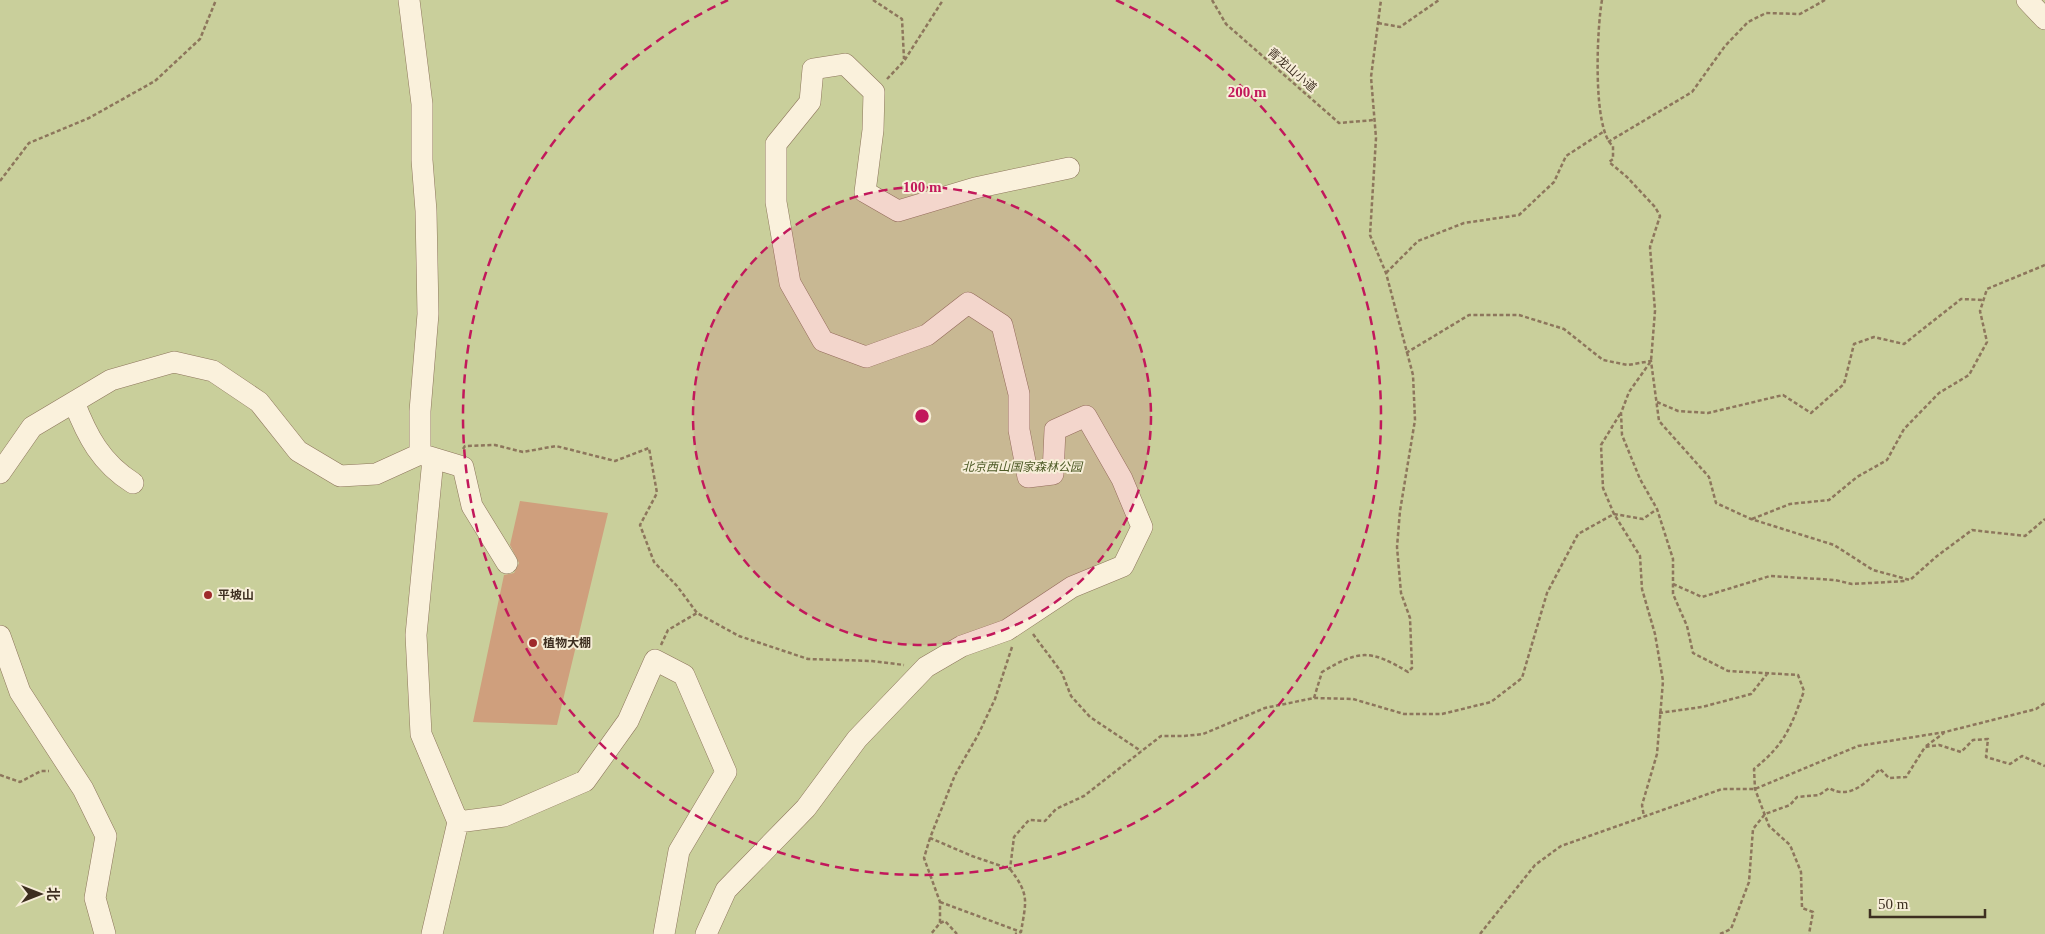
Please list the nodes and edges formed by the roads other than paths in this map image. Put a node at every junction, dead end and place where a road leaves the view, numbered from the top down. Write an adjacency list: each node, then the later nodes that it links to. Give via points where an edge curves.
1 (409, 0): 6 (lane, via 422,104 426,220 428,314 420,410)
2 (2026, 0): 3 (lane)
3 (2045, 19)
4 (1069, 168): 15 (lane, via 976,188 898,211 865,192 874,92 844,64 814,69 810,102 776,144 776,202 790,283 823,341 866,357 927,335 968,303 1002,325 1019,394 1019,430 1028,477 1053,474 1055,430 1086,416 1122,478 1142,527 1123,566 1072,586 1014,625 962,646 926,668 857,739 806,808 726,890)
5 (74, 402): 6 (lane, via 111,380 174,362 212,371 236,386 259,402 298,450 340,476 376,474); 7 (lane, via 32,427); 8 (lane, via 86,434 114,472)
6 (435, 459): 9 (lane, via 463,467 472,506); 11 (lane, via 416,635 421,734)
7 (0, 473)
8 (133, 483)
9 (506, 563)
10 (0, 636): 12 (lane, via 20,692 83,789 106,836 95,898)
11 (458, 822): 13 (lane); 14 (lane, via 504,816 586,781 628,721 655,660 684,675 726,772 680,850)
12 (105, 934)
13 (432, 934)
14 (664, 934)
15 (706, 934)

